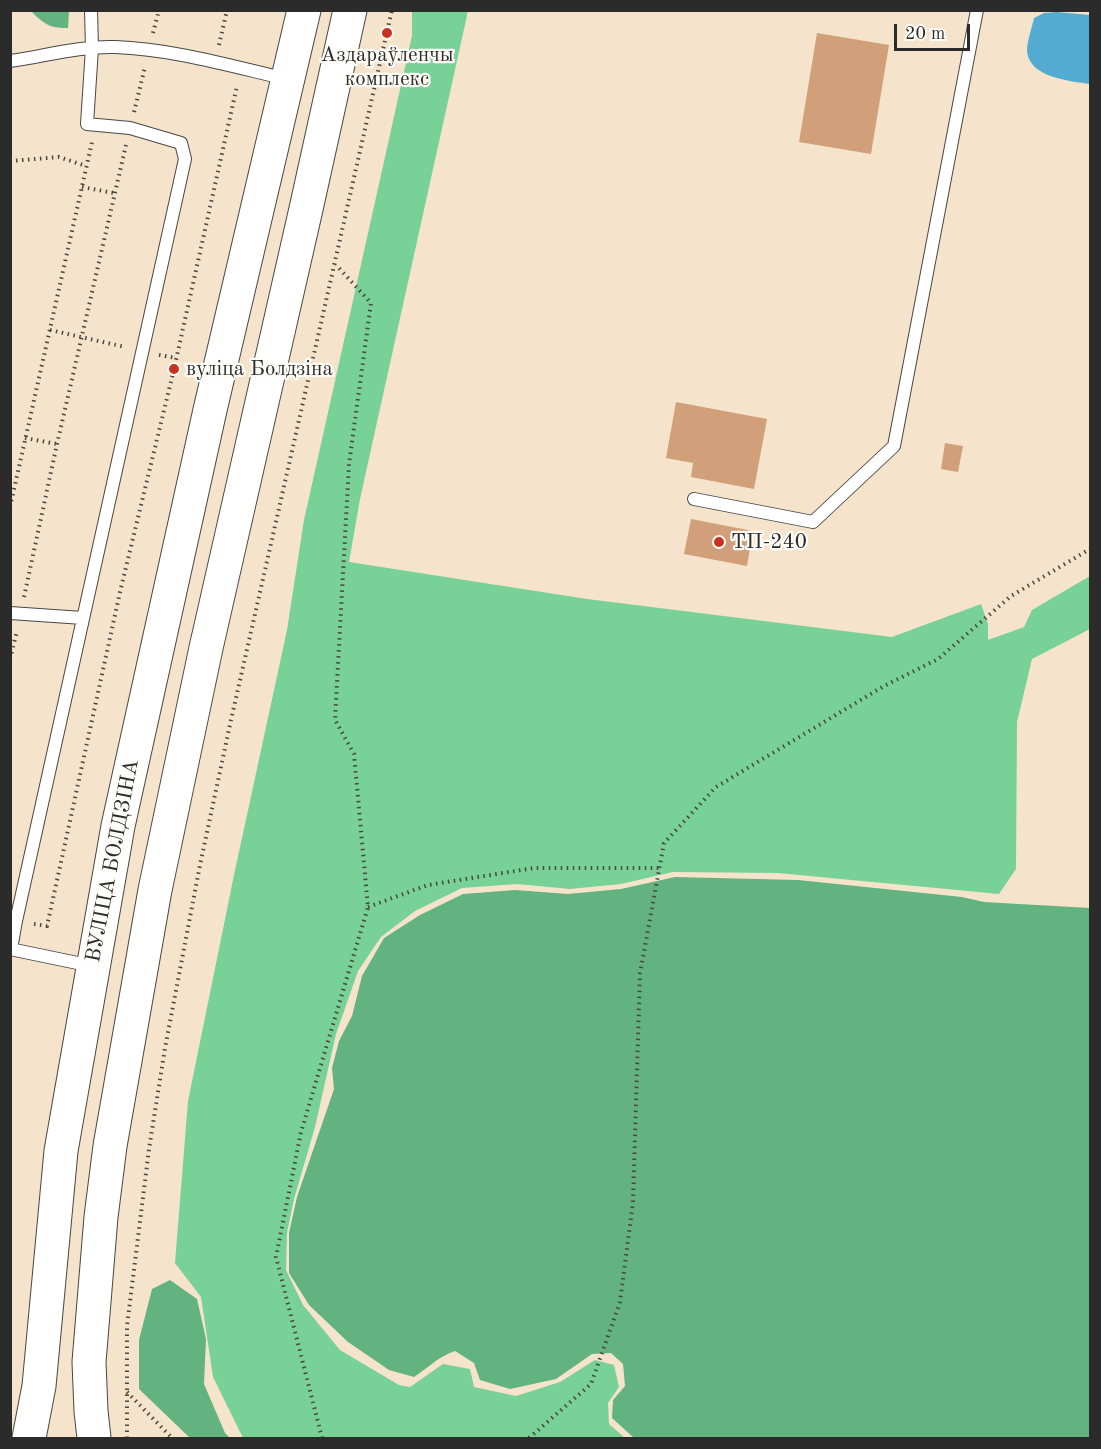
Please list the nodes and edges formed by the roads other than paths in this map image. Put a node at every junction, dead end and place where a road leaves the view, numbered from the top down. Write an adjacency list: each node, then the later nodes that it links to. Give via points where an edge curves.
1 (91, 10): 5 (lane)
2 (304, 10): 7 (main road, ВУЛІЦА БОЛДЗІНА)
3 (350, 10): 12 (main road)
4 (977, 10): 8 (lane, via 894,446 813,522)
5 (92, 48): 6 (lane); 7 (lane, via 149,50); 10 (lane, via 87,124 130,128 181,143 185,159)
6 (10, 61)
7 (288, 80): 11 (main road, ВУЛІЦА БОЛДЗІНА)
8 (694, 499)
9 (15, 613): 10 (lane)
10 (83, 618): 13 (lane)
11 (160, 637): 12 (main road, via 165,658 176,666 189,664); 14 (main road, ВУЛІЦА БОЛДЗІНА)
12 (206, 648): 16 (main road, via 155,890 110,1146 89,1362)
13 (11, 949): 14 (lane)
14 (92, 966): 15 (main road, ВУЛІЦА БОЛДЗІНА, via 61,1151 39,1386)
15 (29, 1438)
16 (94, 1438)

